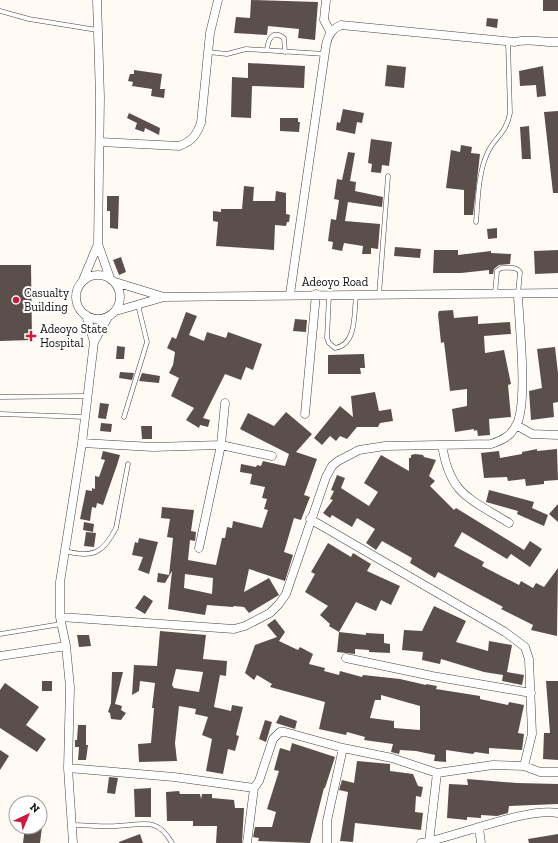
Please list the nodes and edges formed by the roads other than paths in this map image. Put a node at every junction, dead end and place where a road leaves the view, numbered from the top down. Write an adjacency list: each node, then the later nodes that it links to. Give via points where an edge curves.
1 (97, 0): 5 (street)
2 (218, 0): 10 (street)
3 (326, 0): 6 (street, via 324,20)
4 (0, 11): 5 (lane, via 29,19)
5 (97, 30): 13 (street)
6 (331, 33): 7 (street, via 334,28 341,25); 12 (street)
7 (508, 41): 8 (street, via 528,39 543,43); 15 (lane, via 510,113 508,124 487,154 483,165)
8 (558, 42)
9 (267, 50): 10 (lane, via 246,49 227,54); 11 (lane); 11 (lane, via 269,40 277,35 284,38)
10 (208, 52): 13 (street, via 201,123 191,141 179,146)
11 (285, 52): 12 (lane)
12 (325, 54): 20 (street)
13 (100, 142): 16 (street)
14 (388, 176): 24 (lane)
15 (476, 222)
16 (98, 244): 17 (street); 18 (street)
17 (83, 280): 18 (street, via 99,274); 30 (street, via 76,295 78,307)
18 (113, 280): 27 (street, Adeoyo Road); 29 (street, via 120,293)
19 (558, 293): 26 (street, Adeoyo Road)
20 (290, 294): 21 (street, Adeoyo Road); 27 (street, Adeoyo Road)
21 (316, 294): 22 (street, Adeoyo Road); 37 (street)
22 (328, 294): 23 (street, Adeoyo Road); 23 (lane, via 327,338 335,348 347,344 351,336)
23 (356, 294): 24 (street, Adeoyo Road)
24 (379, 294): 25 (street, Adeoyo Road)
25 (495, 295): 26 (street, Adeoyo Road); 26 (lane, via 497,271 501,268 515,268 520,272)
26 (518, 295): 40 (street, via 522,386)
27 (164, 297): 28 (street)
28 (138, 304): 29 (street); 39 (lane, via 147,342)
29 (116, 311): 31 (street)
30 (86, 315): 31 (street, via 96,319); 32 (street)
31 (108, 317): 32 (street)
32 (94, 342): 33 (street)
33 (87, 396): 34 (lane); 38 (street)
34 (0, 397)
35 (225, 403): 43 (street)
36 (0, 414): 38 (lane)
37 (305, 414)
38 (85, 417): 42 (street)
39 (124, 417)
40 (516, 425): 41 (street, via 532,434); 44 (street, via 504,440 491,444)
41 (558, 435)
42 (82, 443): 43 (street, via 153,447); 50 (street)
43 (221, 445): 45 (street); 49 (street)
44 (442, 445): 47 (street, via 385,446 359,450 348,455 332,466); 48 (street, via 445,466 452,482 461,493)
45 (272, 456)
46 (128, 464): 50 (lane, via 116,528 111,538 103,548 94,553 81,555)
47 (310, 519): 51 (street, via 286,594 270,613 245,626 234,629); 56 (street, via 520,642 526,647 529,659)
48 (509, 523)
49 (199, 548)
50 (64, 551): 51 (street, via 60,582)
51 (61, 621): 52 (lane); 53 (street)
52 (0, 634)
53 (66, 646): 54 (street); 59 (street, via 70,687)
54 (0, 656)
55 (346, 658): 56 (street)
56 (531, 693): 58 (street, via 532,734)
57 (343, 748): 60 (street, via 392,758); 62 (street, via 280,732 273,739 259,781); 70 (street, via 327,821)
58 (524, 766): 60 (street, via 493,765); 61 (street, via 540,772)
59 (68, 768): 62 (street, via 174,777); 64 (street)
60 (437, 772): 66 (street)
61 (558, 772)
62 (254, 788): 69 (street)
63 (558, 813): 65 (street, via 538,813)
64 (73, 824): 67 (street); 68 (lane, via 118,826 145,823 160,829)
65 (479, 828): 66 (street); 71 (street)
66 (425, 842)
67 (73, 843)
68 (172, 843)
69 (247, 843)
70 (326, 843)
71 (481, 843)

